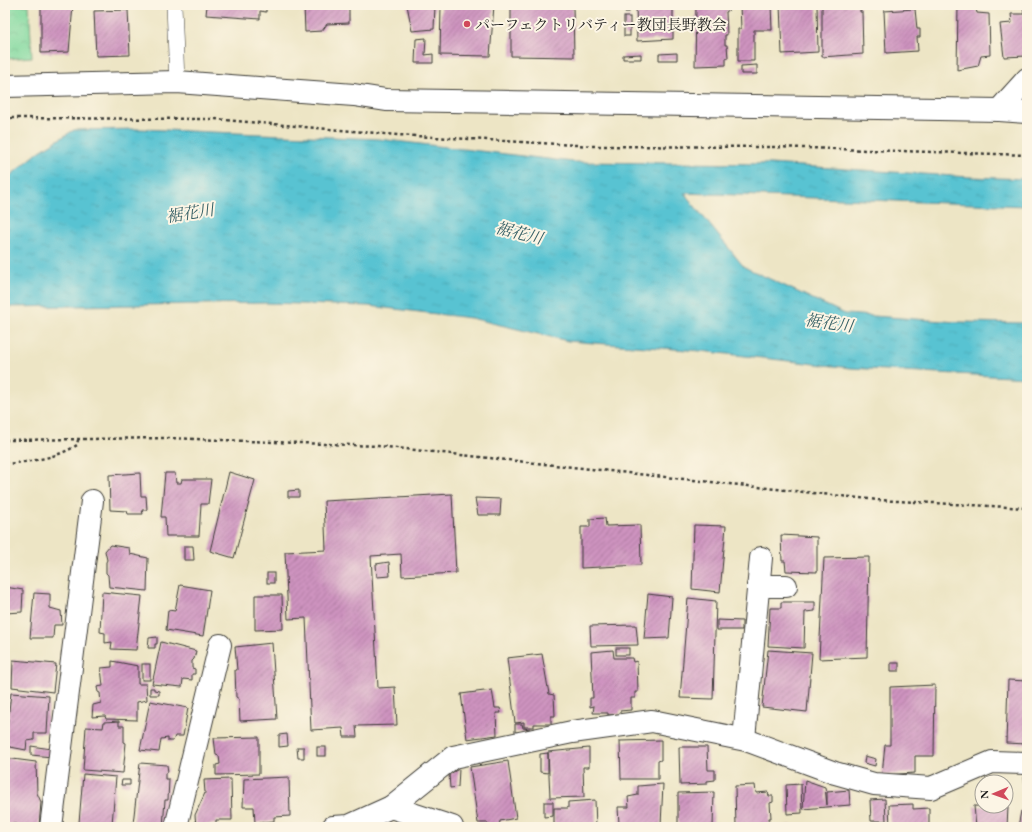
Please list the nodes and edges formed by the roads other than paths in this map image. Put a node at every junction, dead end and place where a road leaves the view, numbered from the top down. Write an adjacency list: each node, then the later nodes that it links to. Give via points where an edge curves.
1 (174, 5): 3 (lane)
2 (1027, 79): 5 (street)
3 (177, 82): 4 (street); 5 (street, via 354,95 386,100)
4 (5, 86)
5 (999, 110): 6 (street)
6 (1027, 112)
7 (92, 501): 15 (street)
8 (761, 558): 9 (street)
9 (758, 586): 10 (street); 12 (street)
10 (786, 586)
11 (220, 645): 16 (street)
12 (744, 739): 13 (street, via 835,774 874,784 931,788 992,762); 14 (street, via 652,721 565,734 452,757)
13 (1027, 763)
14 (391, 807): 17 (street); 18 (street)
15 (51, 827)
16 (176, 827)
17 (344, 827)
18 (452, 827)

